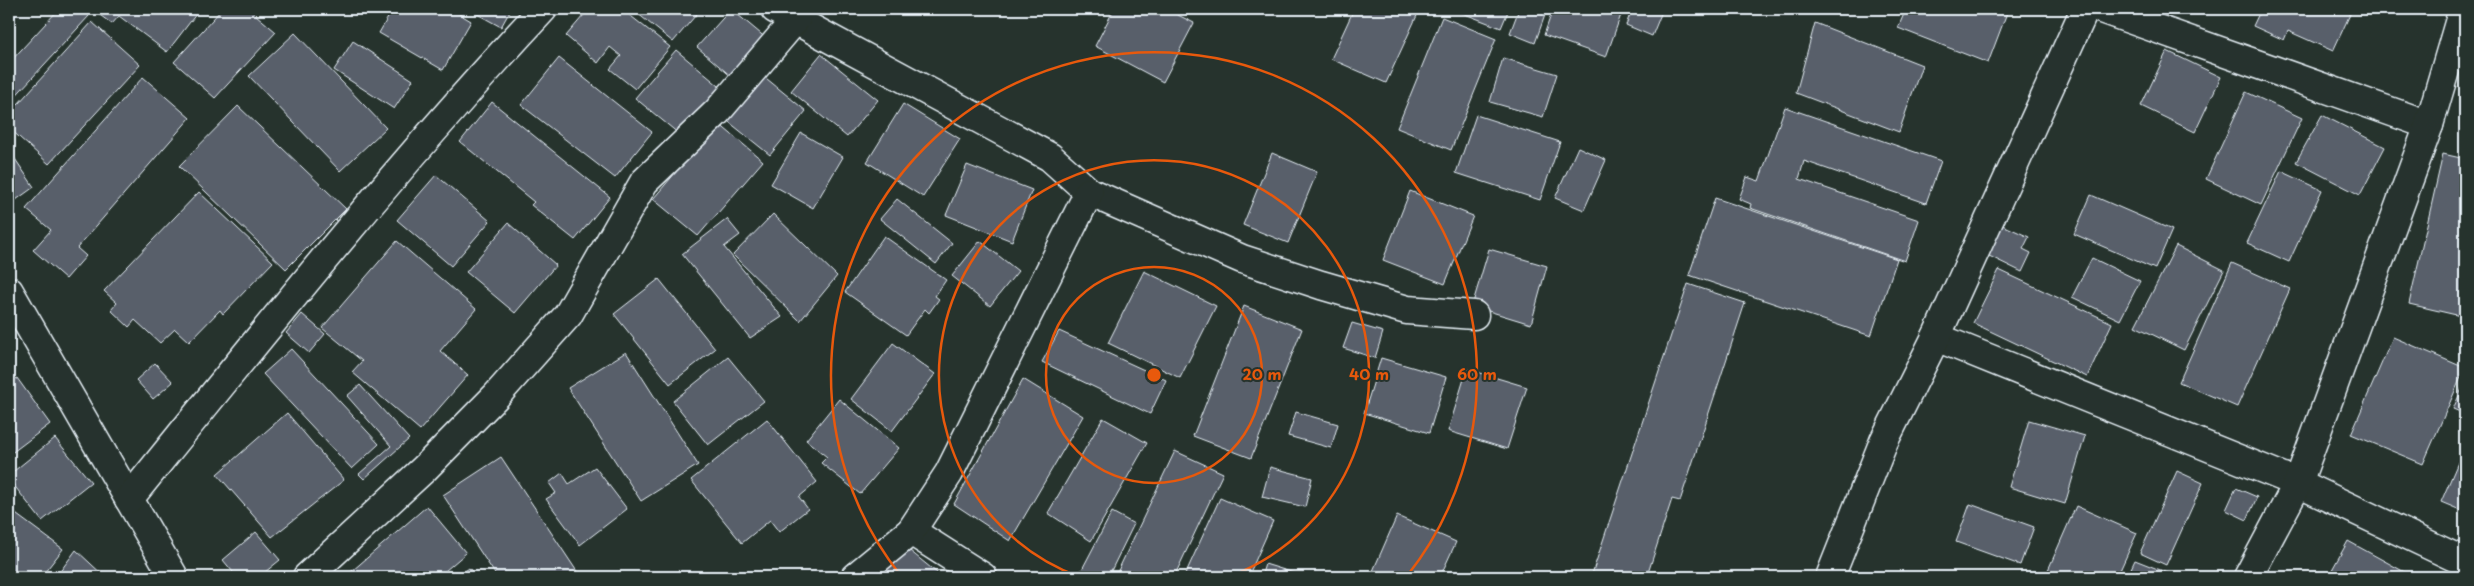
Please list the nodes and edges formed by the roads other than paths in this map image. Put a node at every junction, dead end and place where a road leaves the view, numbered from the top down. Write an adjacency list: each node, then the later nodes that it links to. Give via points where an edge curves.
1 (543, 9): 12 (street, via 309,276)
2 (2085, 9): 10 (street)
3 (2101, 9): 6 (street)
4 (2463, 9): 6 (street)
5 (786, 14): 7 (street, via 1050,158); 16 (street, via 717,112 644,182 568,315 496,396 430,463)
6 (2429, 125): 11 (street)
7 (1089, 192): 9 (street, via 1242,259 1321,285 1407,310); 13 (street, via 949,473)
8 (9, 291): 12 (street)
9 (1474, 315)
10 (1936, 337): 11 (street); 19 (street, via 1884,441)
11 (2298, 483): 14 (street); 20 (street)
12 (129, 499): 15 (street)
13 (911, 531): 17 (street); 18 (street)
14 (2465, 562)
15 (174, 577)
16 (307, 577)
17 (855, 577)
18 (983, 577)
19 (1830, 577)
20 (2248, 577)

